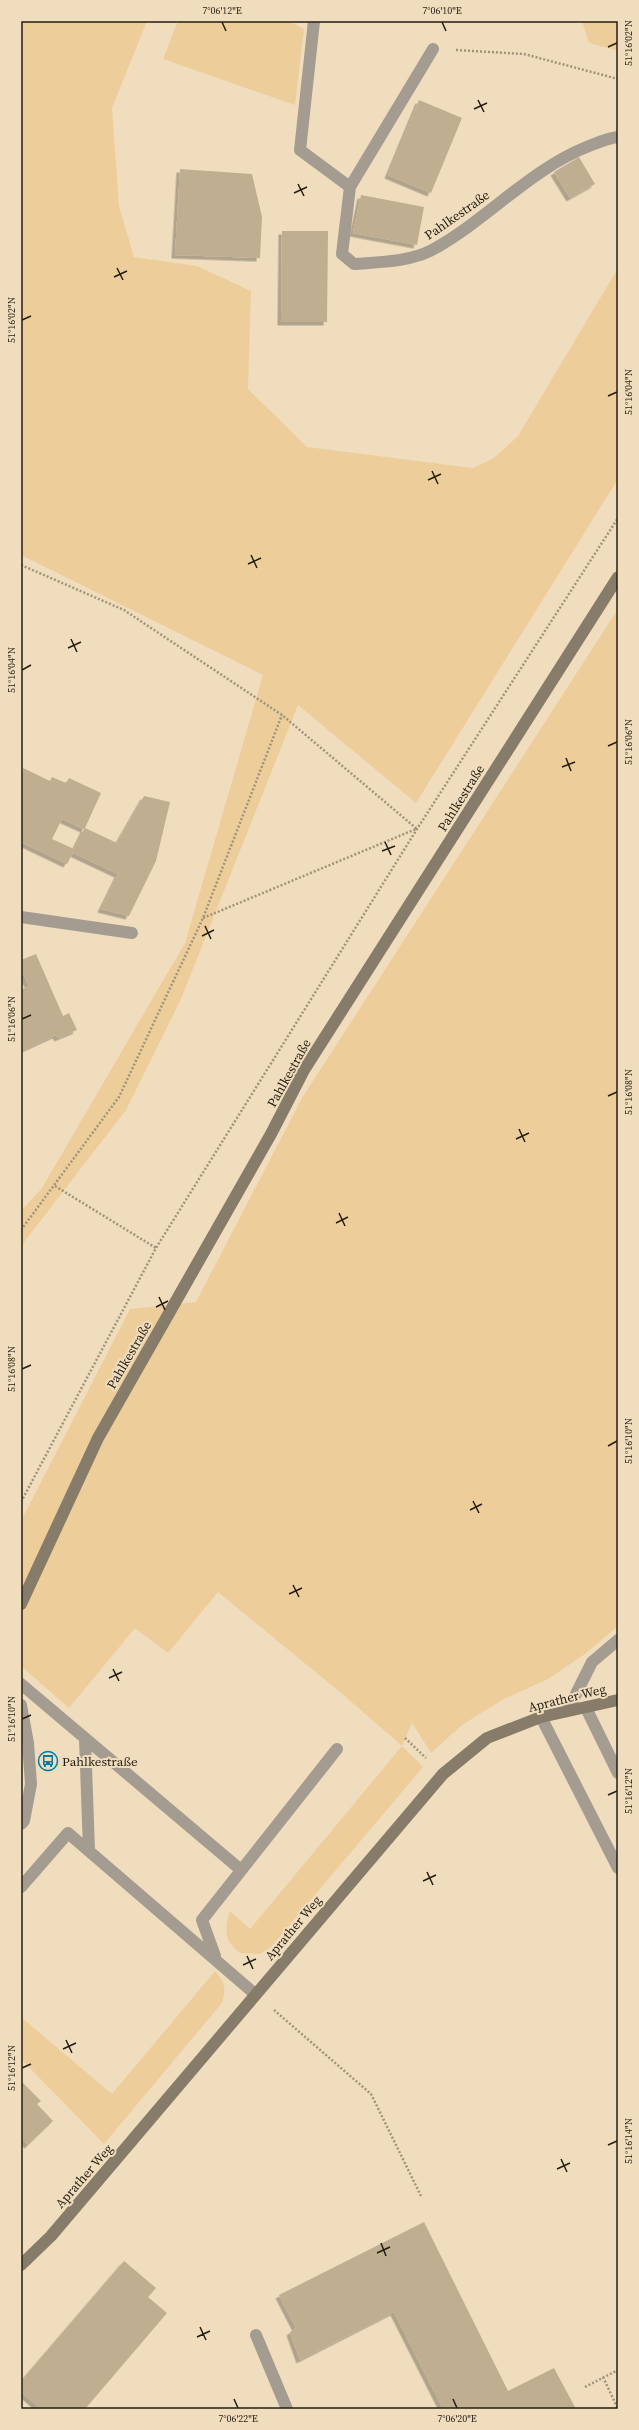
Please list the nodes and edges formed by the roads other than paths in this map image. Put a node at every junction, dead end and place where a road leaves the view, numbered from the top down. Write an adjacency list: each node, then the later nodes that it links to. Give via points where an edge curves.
1 (314, 21): 4 (lane, via 300,150)
2 (433, 49): 4 (lane)
3 (618, 137): 4 (lane, Pahlkestraße, via 610,137 569,154 527,181 464,230 430,251 398,260 354,264 342,254)
4 (350, 186)
5 (618, 577): 8 (street, Pahlkestraße, via 304,1070 264,1147 98,1438)
6 (21, 917): 7 (lane)
7 (132, 933)
8 (21, 1604)
9 (618, 1640): 14 (lane, via 592,1662)
10 (21, 1684): 16 (lane)
11 (618, 1700): 13 (street, Aprather Weg)
12 (21, 1705): 19 (lane, via 28,1742 31,1784 24,1822)
13 (586, 1708): 14 (street, Aprather Weg); 18 (lane)
14 (568, 1710): 15 (street, Aprather Weg)
15 (541, 1717): 21 (lane); 25 (street, Aprather Weg, via 487,1738 443,1774)
16 (86, 1739): 20 (lane); 22 (lane)
17 (337, 1749): 22 (lane)
18 (618, 1772)
19 (21, 1824)
20 (89, 1850): 23 (lane, via 68,1833); 24 (lane)
21 (618, 1868)
22 (240, 1870): 24 (lane, via 202,1920)
23 (21, 1887)
24 (216, 1957): 25 (lane)
25 (255, 1994): 26 (street, Aprather Weg, via 51,2236)
26 (21, 2265)
27 (256, 2335): 28 (lane)
28 (287, 2409)

